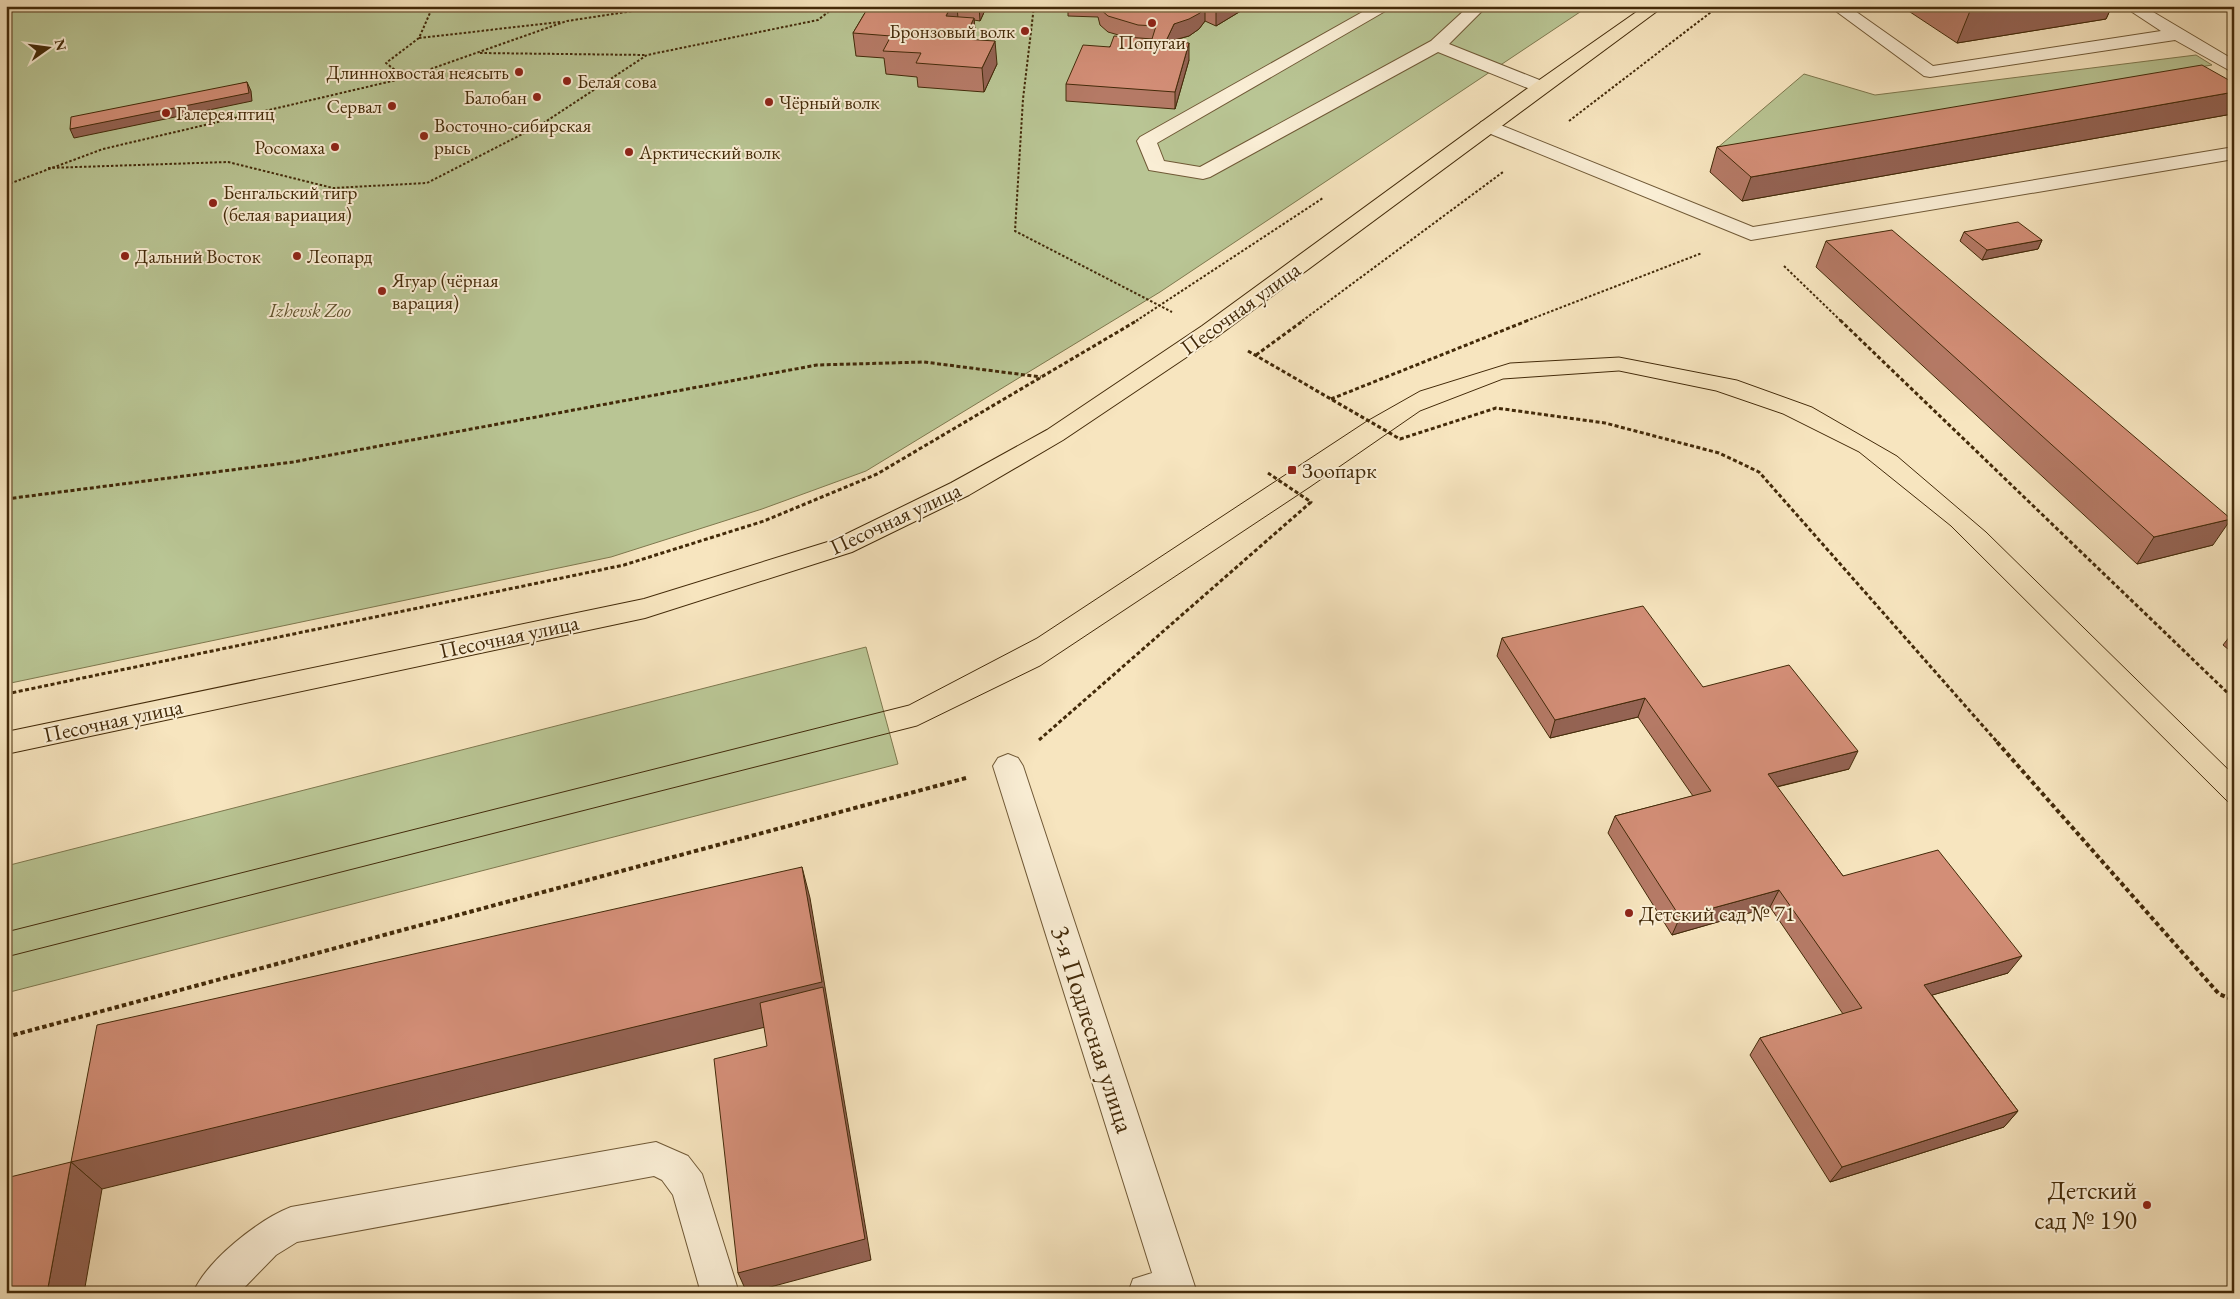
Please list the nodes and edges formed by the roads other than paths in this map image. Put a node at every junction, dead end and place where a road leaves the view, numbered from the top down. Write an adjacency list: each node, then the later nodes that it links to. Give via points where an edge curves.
1 (1386, 6): 7 (street, via 1147,141 1156,166 1203,173)
2 (1479, 6): 7 (street)
3 (1656, 6): 9 (main road, Песочная улица)
4 (1837, 6): 6 (street, via 1930,72)
5 (2131, 6): 6 (street)
6 (2178, 34): 8 (street)
7 (1437, 45): 9 (street)
8 (2234, 68)
9 (1541, 88): 10 (main road, Песочная улица)
10 (1488, 126): 11 (street, via 1751,234); 12 (main road, Песочная улица, via 1210,331 1055,435 960,489 843,546 645,608)
11 (2234, 153)
12 (6, 743)
13 (1008, 766): 14 (street, 3-я Подлесная улица)
14 (1167, 1290)
15 (212, 1293): 16 (street, via 263,1242 291,1225 656,1159 675,1168 689,1186)
16 (720, 1293)

